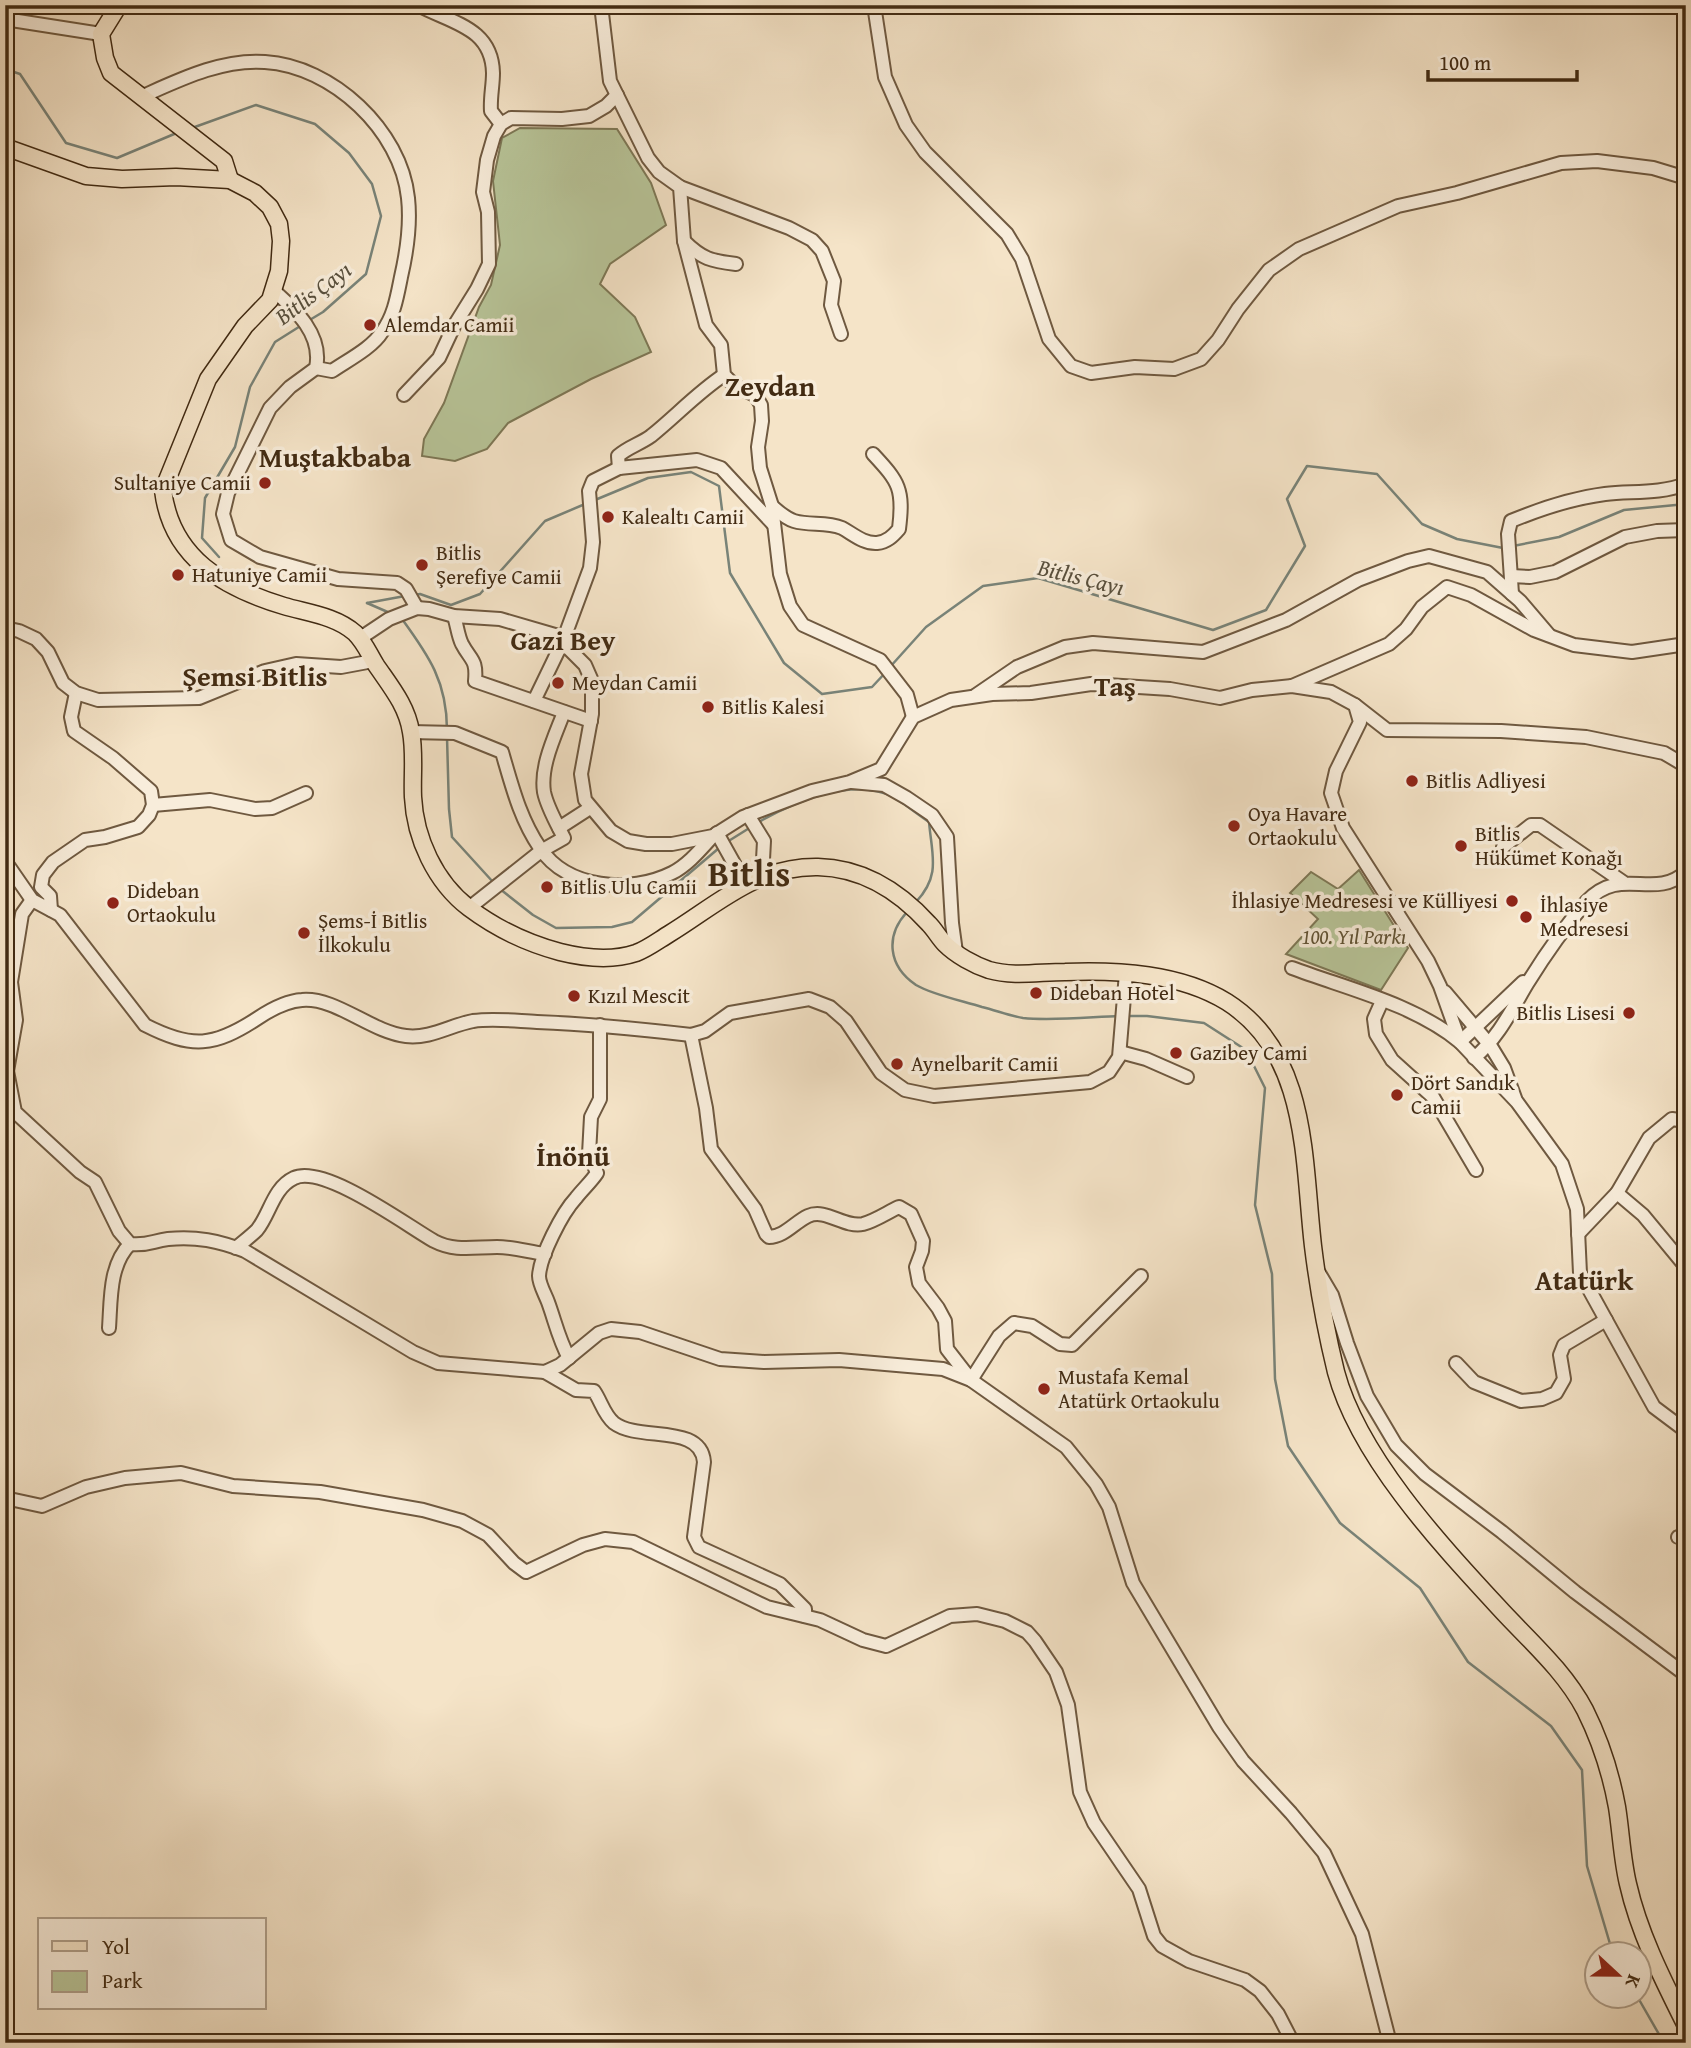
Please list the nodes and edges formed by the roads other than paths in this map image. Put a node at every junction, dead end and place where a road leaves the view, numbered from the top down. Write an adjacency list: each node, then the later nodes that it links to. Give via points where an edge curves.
1 (119, 5): 6 (main road)
2 (418, 5): 9 (street, via 467,27 490,51 491,111)
3 (600, 5): 7 (street, via 610,81)
4 (874, 5): 11 (street, via 885,77 906,125 925,152 1007,234 1022,259 1049,339 1071,366 1091,373 1135,367 1174,369 1201,359 1269,270 1299,249 1398,206 1561,163 1619,163)
5 (5, 19): 6 (street)
6 (101, 34): 8 (main road, via 111,73)
7 (617, 95): 9 (street, via 589,116 511,118); 13 (street, via 648,158)
8 (143, 96): 12 (main road, via 225,161); 18 (street, via 235,62 266,62 328,81 355,101 381,133 401,167 408,198 409,240 394,311 381,334 366,348 332,371)
9 (501, 124): 20 (street, via 487,160 483,192 489,264 439,358)
10 (5, 147): 12 (main road, via 86,176)
11 (1686, 178)
12 (230, 180): 16 (main road, via 255,193 279,224 279,271)
13 (680, 187): 14 (street); 17 (street, via 812,240 822,251 834,281 831,305)
14 (684, 241): 15 (street, via 698,255); 19 (street, via 706,325 721,345)
15 (736, 264)
16 (273, 290): 18 (street, via 300,313 318,356); 33 (main road, via 208,379 163,490 164,502 178,539 218,578 249,594 339,622)
17 (841, 334)
18 (316, 368): 29 (street, via 270,408 228,493 223,514 231,540 260,557 338,579 397,583)
19 (724, 375): 22 (street, via 618,456); 24 (street, via 761,405 760,468)
20 (404, 395)
21 (873, 454): 24 (street, via 892,474 900,493 900,529 890,538 876,543 820,522 797,522)
22 (619, 468): 25 (street, via 697,460 720,468); 34 (street, via 593,481 589,491 590,568)
23 (1686, 484): 27 (street, via 1666,491 1604,494 1511,521)
24 (772, 506): 25 (street)
25 (774, 525): 43 (street, via 780,574 790,606 803,625 880,660 907,695)
26 (1686, 530): 27 (street, via 1625,537 1555,572)
27 (1511, 576): 28 (street)
28 (1512, 594): 32 (street); 39 (street, via 1487,572 1429,556 1358,580 1286,620 1203,652 1093,643 1065,647 1017,667)
29 (415, 605): 30 (street); 33 (street)
30 (454, 616): 34 (street, via 500,619); 40 (street, via 462,644 471,655 475,681)
31 (5, 628): 38 (street, via 36,639 63,683)
32 (1549, 635): 35 (street, via 1574,645 1632,652); 37 (street, via 1447,587 1389,644)
33 (359, 639): 36 (main road)
34 (562, 640): 40 (street); 44 (street, via 585,665 592,681)
35 (1686, 644)
36 (373, 661): 38 (street, via 341,667 296,664 264,671 200,698 98,700); 45 (main road, via 398,693)
37 (1292, 686): 39 (street, via 1220,698 1170,689 1091,684); 41 (street, via 1331,692)
38 (76, 694): 49 (street, via 71,717 74,731 150,791)
39 (975, 695): 43 (street)
40 (534, 701): 42 (street)
41 (1355, 705): 46 (street, via 1387,730 1586,737 1664,753); 69 (street, via 1360,722 1336,771 1331,793 1343,828)
42 (564, 712): 44 (street); 52 (street, via 544,779 544,793)
43 (914, 717): 47 (street, via 881,769)
44 (591, 721): 50 (street, via 581,774)
45 (411, 732): 55 (street, via 455,733 502,752 522,818); 62 (main road, via 413,805 420,840 455,896)
46 (1686, 766)
47 (850, 782): 51 (street, via 812,791); 64 (street, via 884,785 907,798 932,816 947,837)
48 (306, 793): 49 (street, via 272,808 210,800)
49 (153, 805): 63 (street, via 138,827 85,840 53,862 41,887 50,896)
50 (590, 808): 52 (street); 53 (street, via 611,831 628,841)
51 (753, 821): 53 (street); 58 (street, via 764,841)
52 (559, 828): 55 (street, via 564,838)
53 (719, 840): 55 (street, via 674,872 645,883 610,885 572,876); 60 (street)
54 (1503, 846): 59 (street, via 1531,825 1541,825)
55 (541, 851): 62 (street)
56 (5, 861): 61 (street)
57 (1686, 872): 59 (street, via 1656,886)
58 (762, 877): 60 (main road); 64 (main road, via 789,869 858,874 901,897)
59 (1623, 882): 66 (street, via 1606,886 1587,901)
60 (747, 885): 62 (main road, via 728,892 638,952 603,958 574,956 520,940)
61 (32, 901): 63 (street); 68 (street, via 22,914)
62 (470, 908)
63 (51, 910): 72 (street, via 60,915 145,1025 185,1041 212,1042 273,1009 302,1000 327,1004 408,1037 473,1021)
64 (957, 952): 67 (main road, via 980,967 1005,974)
65 (1292, 968): 70 (street)
66 (1536, 970): 73 (street); 76 (street)
67 (1126, 974): 77 (street); 89 (main road, via 1158,977 1208,992 1231,1004 1268,1041 1300,1116)
68 (11, 982): 71 (street); 85 (street, via 16,1020 6,1071 15,1112 95,1182)
69 (1440, 986): 73 (street); 75 (street)
70 (1382, 1001): 75 (street, via 1442,1027); 82 (street, via 1374,1019 1376,1034 1392,1060 1433,1097)
71 (5, 1013)
72 (600, 1025): 74 (street); 87 (street, via 600,1099 591,1117 589,1154 597,1173 575,1199)
73 (1474, 1027): 75 (street); 76 (street)
74 (691, 1035): 77 (street, via 730,1013 809,999 830,1007 846,1021 881,1073 905,1090 934,1096 1090,1082 1109,1072); 96 (street, via 711,1149 755,1209 766,1234 778,1236 811,1215 863,1224 899,1207 911,1214 923,1241 916,1267 919,1283 945,1321 947,1349)
75 (1460, 1042): 78 (street)
76 (1490, 1045): 78 (street); 80 (street)
77 (1120, 1052): 79 (street)
78 (1474, 1058): 80 (street)
79 (1187, 1077)
80 (1517, 1102): 84 (street, via 1562,1164 1577,1209)
81 (1686, 1121): 83 (street, via 1672,1119 1649,1138)
82 (1476, 1170)
83 (1617, 1193): 84 (street); 88 (street, via 1643,1215)
84 (1578, 1234): 91 (street, via 1580,1273)
85 (130, 1244): 86 (street, via 145,1246 191,1237); 92 (street, via 117,1265)
86 (236, 1248): 87 (street, via 258,1229 278,1192 294,1178 310,1177 328,1179 436,1242 457,1249 498,1247); 95 (street, via 438,1363)
87 (545, 1254): 93 (street, via 538,1279)
88 (1686, 1267)
89 (1316, 1269): 100 (street, via 1332,1295 1367,1396 1396,1445 1425,1474); 101 (main road, via 1337,1377 1367,1442 1441,1543 1550,1660 1583,1706 1616,1800 1628,1883 1639,1919)
90 (1141, 1276): 96 (street, via 1072,1345 1014,1323 999,1336)
91 (1606, 1320): 94 (street, via 1564,1345 1560,1355 1564,1379 1556,1393 1542,1399 1521,1401 1474,1382); 97 (street, via 1654,1407)
92 (110, 1328)
93 (569, 1358): 95 (street); 96 (street, via 599,1333 611,1329 640,1332 720,1359 912,1365 943,1369)
94 (1456, 1363)
95 (545, 1372): 99 (street, via 576,1390 594,1391 617,1425 697,1444 704,1462 695,1543 780,1584 805,1609)
96 (971, 1380): 103 (street, via 1066,1447 1096,1484 1109,1507 1133,1583 1219,1727 1324,1853 1362,1934)
97 (1686, 1431)
98 (5, 1498): 99 (street, via 42,1506 86,1487 181,1473 233,1486 320,1492 462,1521 488,1535 526,1572 583,1545 605,1539 633,1542 767,1607)
99 (805, 1616): 102 (street, via 886,1646 950,1616 977,1614 1027,1632 1056,1672 1068,1705 1080,1793 1094,1823 1139,1889 1154,1936 1189,1961 1245,1980 1260,1991 1279,2014)
100 (1686, 1675)
101 (1686, 2026)
102 (1293, 2043)
103 (1390, 2043)

